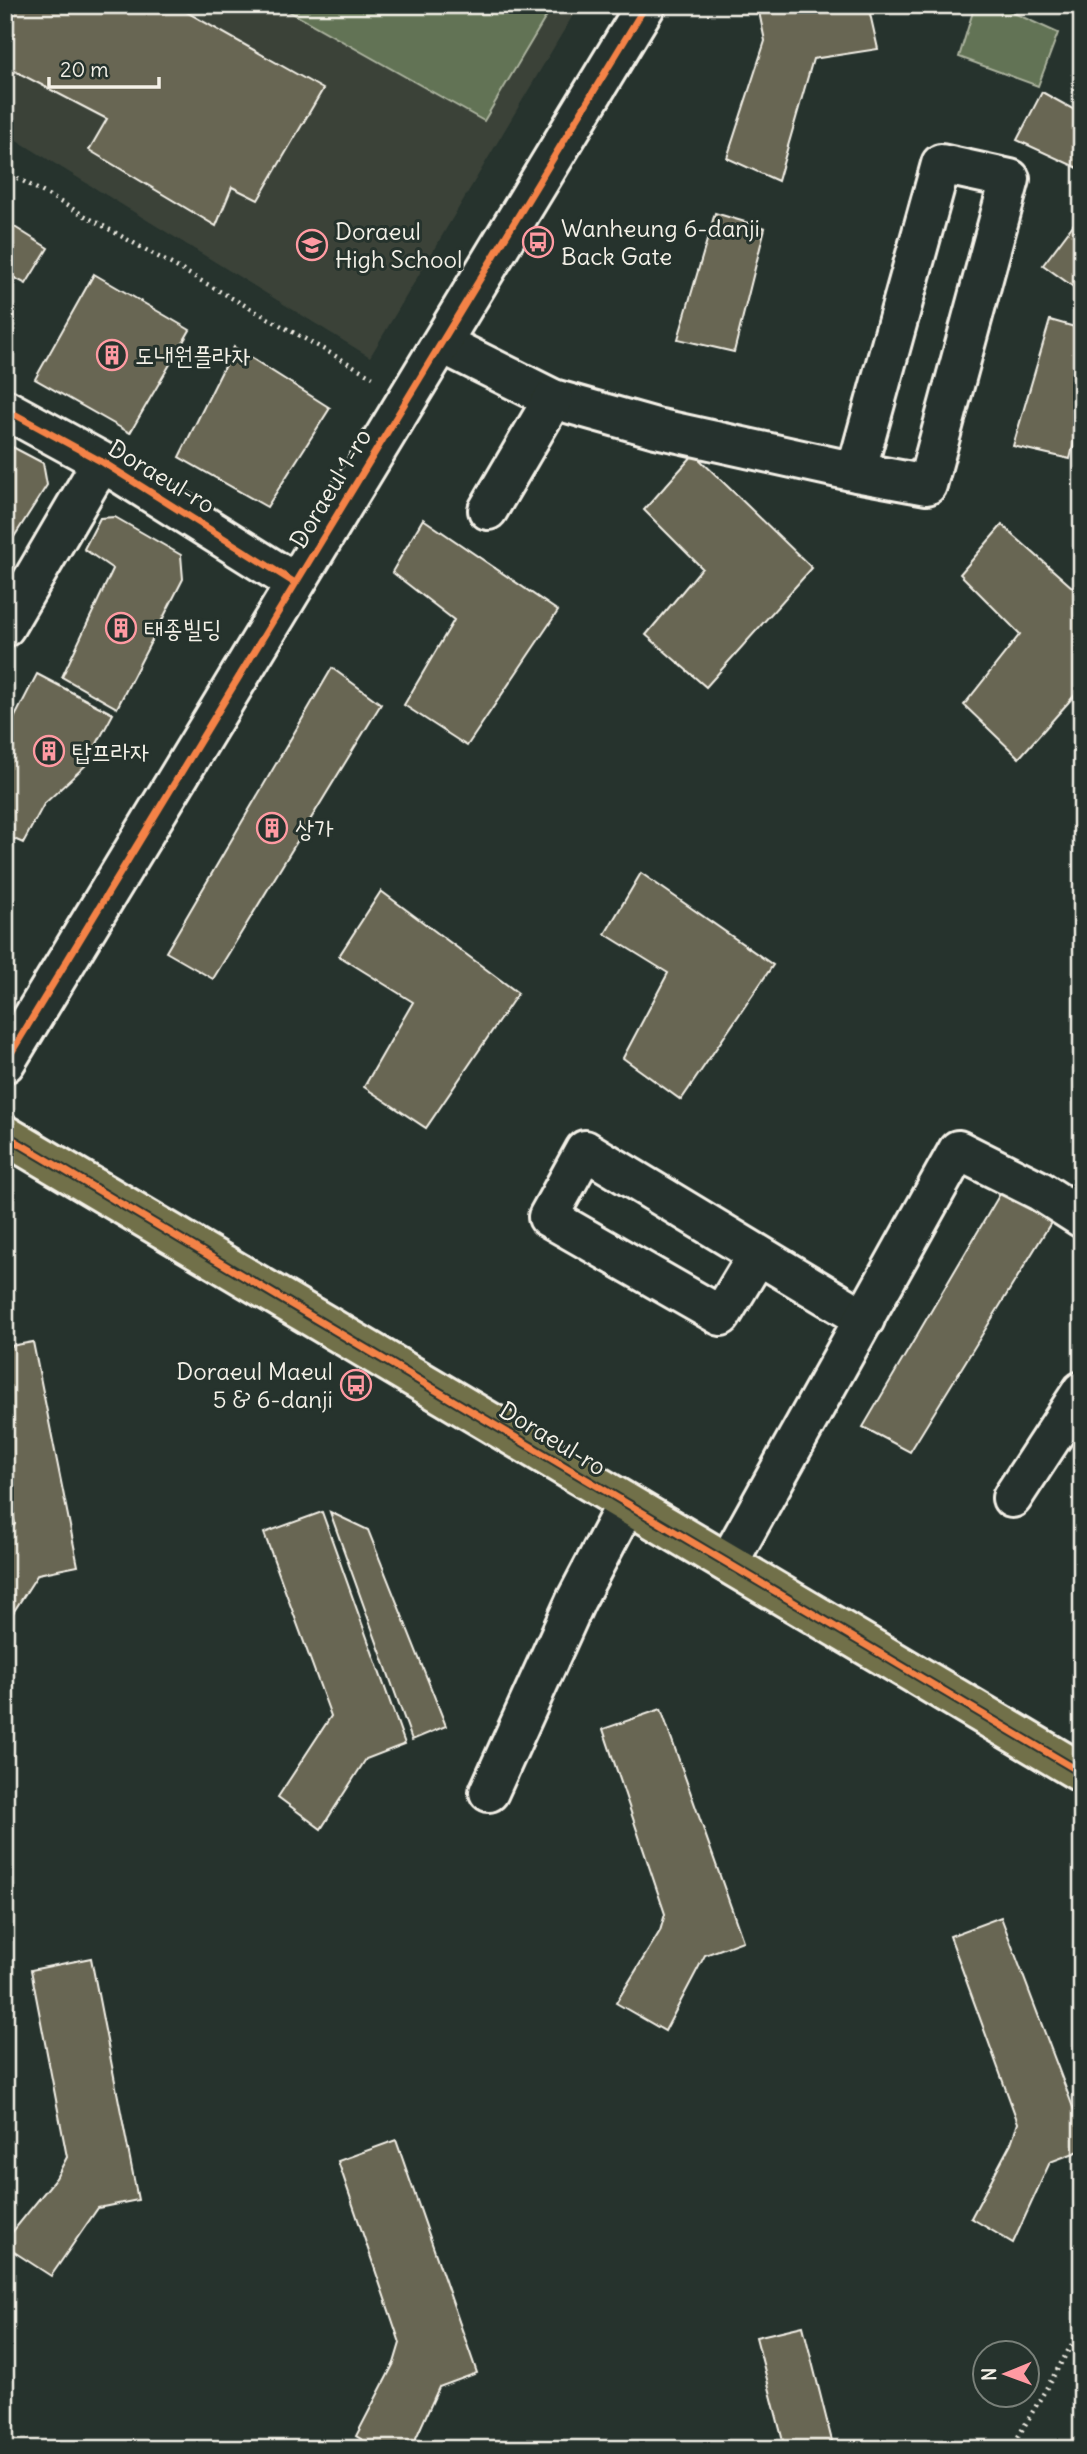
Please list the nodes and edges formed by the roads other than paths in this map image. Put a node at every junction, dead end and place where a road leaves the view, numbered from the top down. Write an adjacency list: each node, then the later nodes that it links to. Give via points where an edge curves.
1 (646, 5): 2 (street, Doraeul 1-ro)
2 (443, 344): 3 (street); 8 (street, Doraeul 1-ro)
3 (553, 399): 6 (street, via 656,428); 7 (street)
4 (5, 409): 5 (street, Doraeul-ro)
5 (104, 463): 8 (street, Doraeul-ro); 9 (street, Doraeul-ro)
6 (856, 472): 6 (street, via 927,485 1010,179 941,164)
7 (488, 510)
8 (295, 583): 10 (street, Doraeul 1-ro)
9 (5, 627)
10 (5, 1063)
11 (5, 1135): 17 (main road, Doraeul-ro)
12 (1082, 1218): 14 (street, via 958,1150)
13 (757, 1256): 13 (street, via 585,1150 548,1217 721,1316); 14 (street)
14 (864, 1319): 18 (street)
15 (1082, 1391): 16 (street)
16 (1012, 1498)
17 (626, 1505): 18 (main road, Doraeul-ro); 20 (street, via 576,1600)
18 (728, 1563): 19 (main road, Doraeul-ro)
19 (1082, 1773)
20 (489, 1792)

